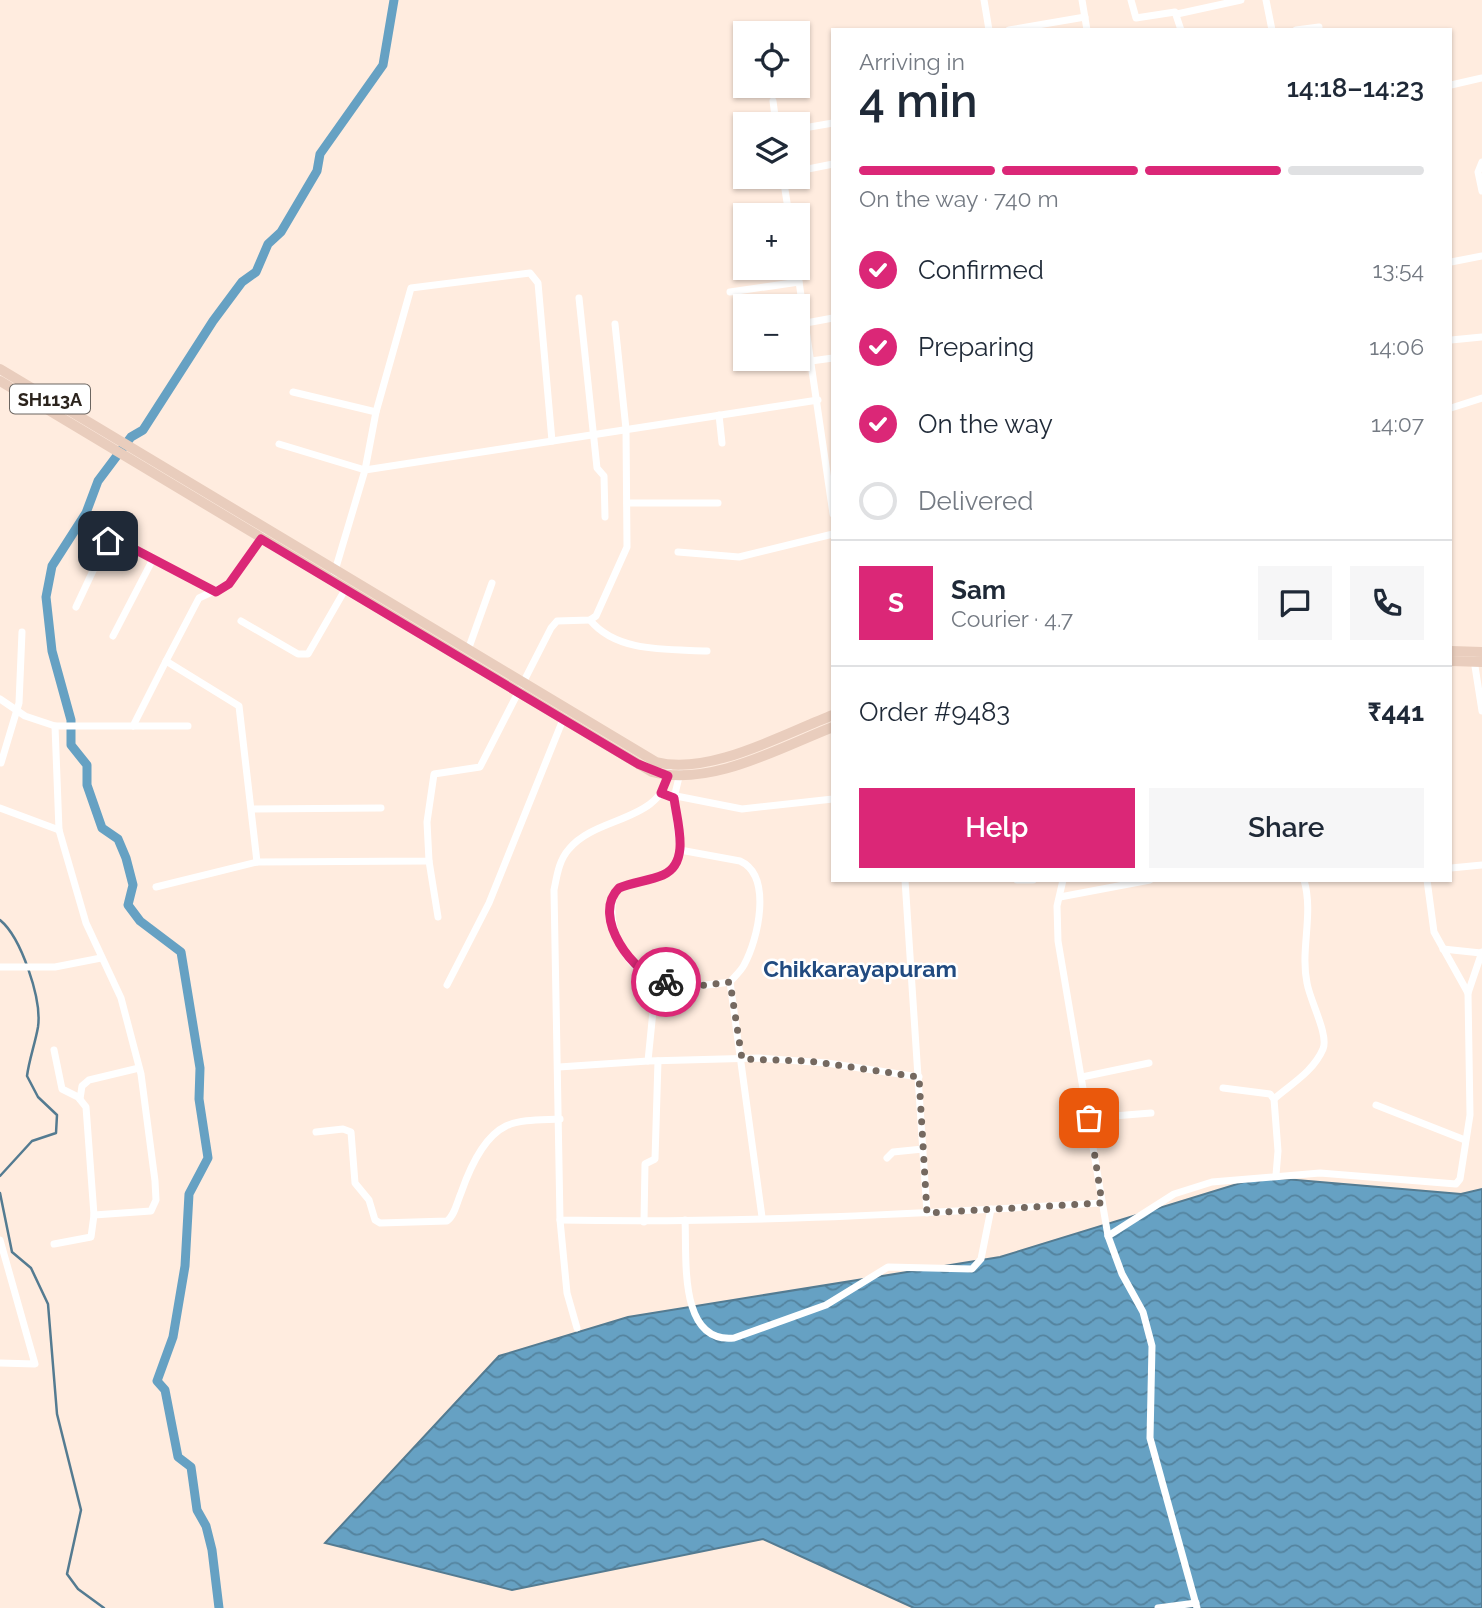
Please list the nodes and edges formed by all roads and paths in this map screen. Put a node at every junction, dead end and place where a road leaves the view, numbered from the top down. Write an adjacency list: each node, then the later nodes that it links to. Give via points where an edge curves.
1 (984, 0): 9 (street)
2 (1082, 0): 7 (street)
3 (1132, 0): 6 (street, via 1136,18 1171,11)
4 (1241, 0): 6 (street)
5 (1266, 0): 13 (street)
6 (1177, 14): 12 (street)
7 (1085, 17): 10 (street); 11 (street)
8 (1319, 27): 14 (street)
9 (989, 28)
10 (1021, 28)
11 (1087, 28)
12 (1180, 28)
13 (1272, 28)
14 (1311, 28)
15 (1482, 78): 16 (street)
16 (1452, 86)
17 (773, 101): 18 (street)
18 (774, 112)
19 (831, 123): 20 (street)
20 (810, 128)
21 (1482, 162): 24 (street, via 1478,172)
22 (831, 164): 23 (street)
23 (810, 169)
24 (1482, 191)
25 (1482, 256): 26 (street)
26 (1452, 262)
27 (799, 282): 28 (street); 29 (street)
28 (730, 292)
29 (801, 294)
30 (579, 298): 48 (street)
31 (831, 318): 32 (street)
32 (810, 322)
33 (615, 324): 47 (street)
34 (1482, 337): 35 (street)
35 (1452, 340)
36 (810, 353): 38 (street)
37 (831, 358): 38 (street)
38 (811, 361): 43 (street)
39 (0, 369): 49 (main road, SH113A)
40 (0, 381): 49 (main road, SH113A)
41 (293, 392): 45 (street)
42 (1482, 398): 44 (street)
43 (818, 400): 46 (street); 53 (street)
44 (1452, 408)
45 (376, 412): 50 (street, via 411,288 530,273 538,283); 54 (street)
46 (719, 415): 47 (street); 51 (street)
47 (626, 429): 48 (street); 56 (street)
48 (594, 434): 50 (street); 58 (street, via 597,468 604,476)
49 (97, 435): 59 (main road, SH113A)
50 (552, 441): 54 (street)
51 (722, 443)
52 (279, 444): 54 (street)
53 (829, 461): 55 (street)
54 (365, 470): 63 (street)
55 (831, 488)
56 (627, 503): 57 (street); 68 (street, via 627,547 596,616)
57 (718, 503)
58 (606, 517)
59 (264, 534): 63 (main road, SH113A); 66 (street, via 229,584)
60 (831, 534): 61 (street, via 739,557)
61 (678, 552)
62 (153, 559): 66 (street); 67 (street, via 117,540 108,541); 71 (street)
63 (334, 575): 65 (main road, SH113A); 72 (main road, SH113A)
64 (492, 583): 72 (street)
65 (346, 588): 69 (street, via 308,654 298,654); 78 (main road, SH113A)
66 (216, 592): 76 (street, via 200,598)
67 (76, 607)
68 (590, 620): 73 (street, via 607,636 623,642); 78 (street, via 557,621)
69 (241, 621)
70 (22, 632): 80 (street)
71 (113, 636)
72 (468, 650): 78 (main road, SH113A)
73 (707, 651)
74 (1452, 651): 75 (main road)
75 (1478, 657): 77 (main road); 81 (street)
76 (166, 661): 85 (street); 95 (street, via 239,706)
77 (1452, 661)
78 (520, 688): 82 (main road, SH113A); 98 (street, via 480,767 434,774 427,822)
79 (0, 699): 80 (street)
80 (18, 711): 84 (street); 88 (street)
81 (1482, 711)
82 (565, 714): 89 (main road, SH113A, via 652,772); 116 (street, via 489,903)
83 (831, 716): 89 (main road, via 729,756)
84 (58, 726): 85 (street); 96 (street)
85 (133, 726): 86 (street)
86 (188, 726)
87 (831, 728): 89 (main road, via 731,765)
88 (1, 763)
89 (674, 771): 90 (street); 91 (street)
90 (661, 793): 91 (street); 123 (street, via 640,811 578,840 558,868 554,890)
91 (674, 798): 92 (street, via 742,809); 97 (street)
92 (831, 799)
93 (0, 807): 96 (street)
94 (381, 808): 95 (street)
95 (253, 809): 99 (street)
96 (59, 830): 112 (street)
97 (680, 850): 114 (street, via 671,870 619,888 611,903 615,933 623,950); 115 (street, via 740,861 758,878 751,946 743,967)
98 (429, 861): 99 (street); 109 (street)
99 (257, 862): 107 (street)
100 (1482, 865): 101 (street)
101 (1452, 868)
102 (905, 882): 125 (street)
103 (1063, 882): 108 (street)
104 (1130, 882): 108 (street)
105 (1305, 882): 129 (street, via 1309,896 1306,977 1311,1006 1323,1026 1324,1048 1298,1082)
106 (1427, 882): 110 (street, via 1434,932)
107 (156, 887)
108 (1060, 897): 126 (street, via 1058,941)
109 (438, 917)
110 (1443, 949): 111 (street); 117 (street)
111 (1481, 953): 117 (street)
112 (101, 958): 113 (street, via 55,967); 124 (street, via 121,998)
113 (0, 967)
114 (656, 981): 115 (street, via 698,986); 120 (street)
115 (730, 982): 119 (street)
116 (447, 985)
117 (1468, 993): 135 (street, via 1470,1115)
118 (54, 1049): 128 (street, via 62,1089)
119 (742, 1059): 121 (street); 125 (street, via 818,1062); 143 (street)
120 (648, 1061): 121 (street); 123 (street)
121 (658, 1061): 146 (street, via 655,1159 645,1164)
122 (1149, 1063): 126 (street)
123 (559, 1067): 133 (street)
124 (139, 1068): 128 (street, via 89,1080 82,1086); 142 (street, via 156,1200 151,1211)
125 (919, 1077): 136 (street)
126 (1082, 1077): 132 (street)
127 (1223, 1088): 129 (street, via 1261,1092)
128 (80, 1099): 142 (street, via 88,1118)
129 (1273, 1099): 138 (street)
130 (1376, 1105): 135 (street)
131 (1151, 1113): 132 (street)
132 (1089, 1118): 139 (street)
133 (560, 1119): 134 (street, via 499,1130 467,1175 450,1219 434,1222 386,1224 375,1220 369,1200 355,1184 351,1132); 144 (street)
134 (316, 1132)
135 (1465, 1140): 138 (street, via 1456,1184 1320,1173)
136 (923, 1149): 137 (street, via 893,1152); 141 (street)
137 (887, 1158)
138 (1276, 1175): 147 (street, via 1181,1190)
139 (1102, 1203): 140 (street); 147 (street)
140 (991, 1209): 141 (street); 145 (street, via 981,1259 972,1269 888,1267 826,1305 722,1339 710,1336 694,1313)
141 (927, 1213): 143 (street)
142 (94, 1215): 149 (street, via 91,1237)
143 (762, 1217): 145 (street)
144 (560, 1220): 146 (street); 150 (street, via 567,1293)
145 (685, 1220): 146 (street)
146 (644, 1222)
147 (1108, 1236): 152 (street, via 1143,1312 1152,1346 1150,1438)
148 (0, 1240): 151 (street, via 35,1364)
149 (54, 1244)
150 (577, 1328)
151 (0, 1363)
152 (1196, 1606): 153 (street)
153 (1158, 1608)

